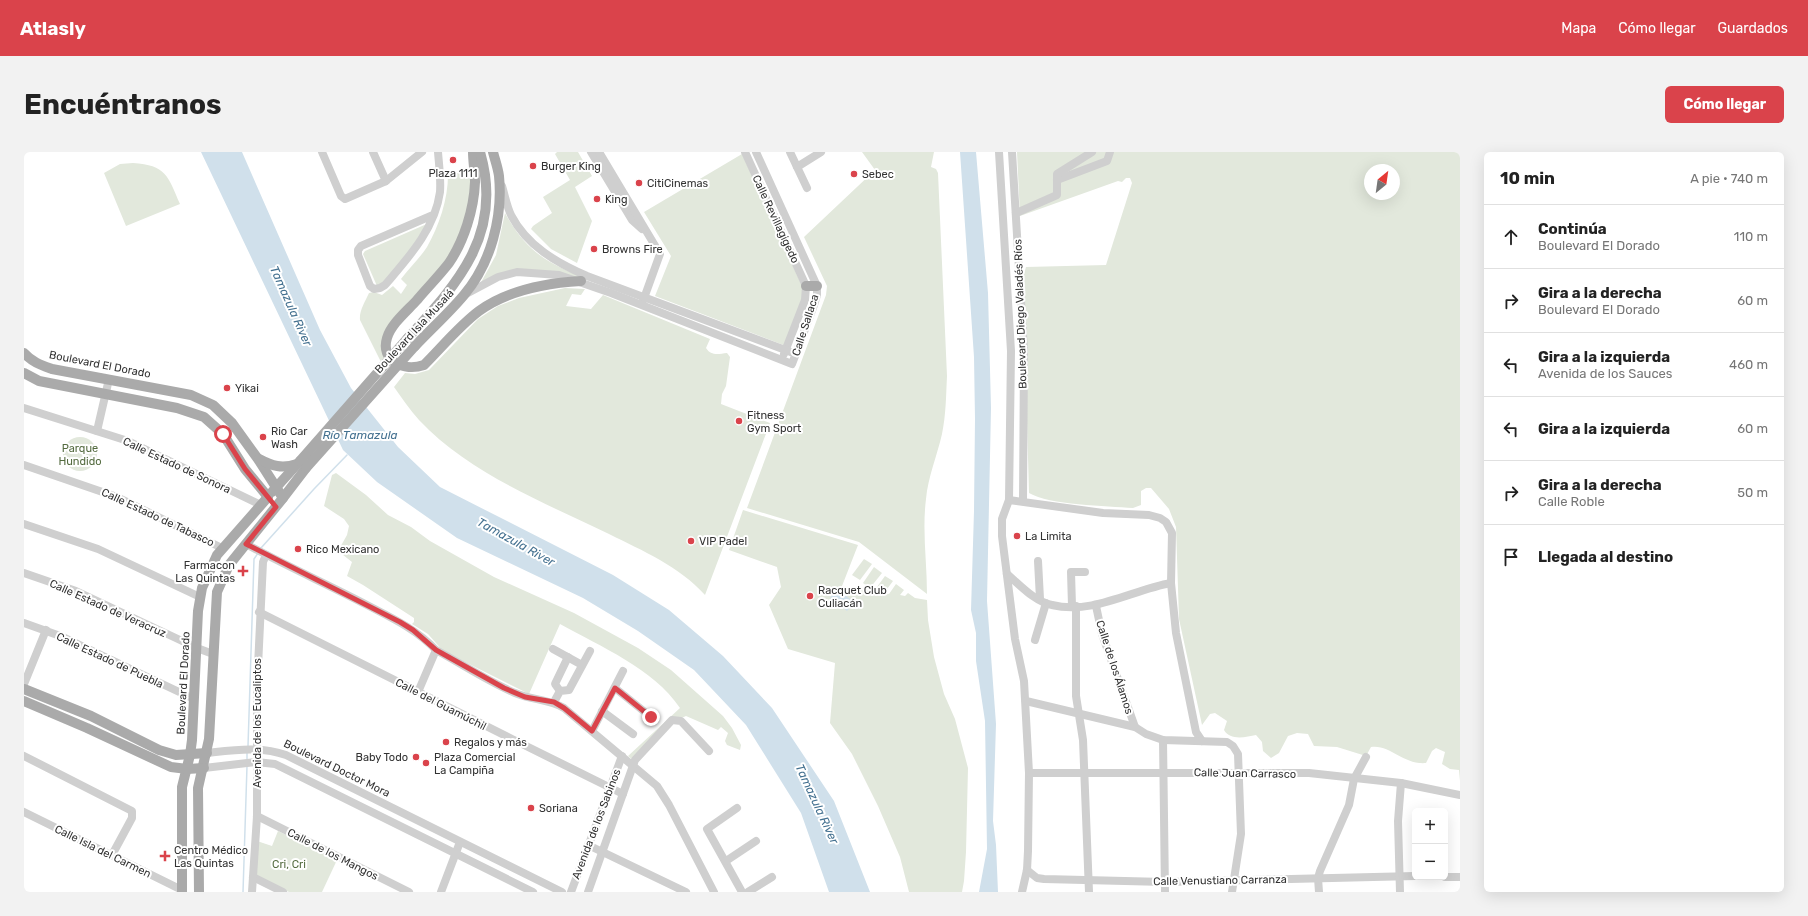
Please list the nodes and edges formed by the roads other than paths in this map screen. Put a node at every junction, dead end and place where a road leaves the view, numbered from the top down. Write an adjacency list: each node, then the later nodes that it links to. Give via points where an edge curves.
1 (322, 152): 21 (street, via 342,198 348,199)
2 (373, 152): 21 (street)
3 (422, 152): 21 (street)
4 (438, 152): 24 (street, via 440,193)
5 (473, 152): 26 (main road, via 474,191 466,227 450,261 387,336 387,349 393,361 405,368 424,365 469,319 500,299 562,282)
6 (480, 152): 31 (main road, Boulevard Isla Musalá, via 486,192 479,241 453,287)
7 (494, 152): 19 (main road, Boulevard Isla Musalá)
8 (591, 152): 25 (street, via 632,220)
9 (599, 152): 25 (street)
10 (745, 152): 27 (street, Calle Revillagigedo)
11 (756, 152): 28 (street, Calle Revillagigedo)
12 (790, 152): 18 (street)
13 (820, 152): 18 (street)
14 (999, 152): 47 (street, Boulevard Diego Valadés Ríos, via 1011,351)
15 (1012, 152): 23 (street, Boulevard Diego Valadés Ríos)
16 (1092, 152): 20 (street, via 1057,174)
17 (1110, 152): 20 (street, via 1107,161)
18 (797, 167): 22 (street)
19 (499, 175): 29 (main road, Boulevard Isla Musalá, via 498,218 494,236 477,277); 30 (street, via 511,215 538,249 569,268)
20 (1057, 180): 23 (street, via 1057,195)
21 (386, 181)
22 (807, 188)
23 (1016, 213): 48 (street, Boulevard Diego Valadés Ríos, via 1024,351)
24 (433, 215): 24 (street, via 419,244 385,285 374,289 370,286 358,255 361,246)
25 (645, 230): 30 (street, via 660,254)
26 (581, 282): 29 (street, via 552,274 517,272 498,277); 30 (street)
27 (806, 286): 28 (main road); 32 (street, Calle Sallaca, via 805,300)
28 (817, 286): 34 (street, Calle Sallaca, via 814,305)
29 (464, 295): 31 (main road, Boulevard Isla Musalá)
30 (643, 302): 32 (street); 35 (street)
31 (411, 342): 42 (main road, Boulevard Isla Musalá, bridge)
32 (786, 350): 34 (street); 35 (street, Calle Sallaca)
33 (24, 353): 37 (main road, Boulevard El Dorado, via 38,364)
34 (796, 354): 35 (street, Calle Sallaca, via 792,364)
35 (782, 360)
36 (24, 373): 38 (main road, via 39,381)
37 (109, 379): 38 (street); 41 (main road, Boulevard El Dorado, via 166,389 204,400 232,423)
38 (107, 394): 40 (street); 45 (main road, via 177,408 204,417 223,434 245,469)
39 (24, 408): 40 (street, Calle Estado de Sonora)
40 (97, 431): 49 (street, Calle Estado de Sonora, via 143,448)
41 (258, 459): 42 (main road, via 280,467); 44 (main road, Boulevard El Dorado)
42 (301, 464): 44 (main road, Boulevard Isla Musalá); 46 (main road, Boulevard Isla Musalá)
43 (24, 465): 53 (street, Calle Estado de Tabasco, via 117,497)
44 (276, 488): 45 (main road, Boulevard Isla Musalá); 46 (main road, Boulevard El Dorado)
45 (268, 497): 49 (main road, Boulevard El Dorado); 50 (main road)
46 (283, 498): 50 (main road)
47 (1009, 500): 48 (street); 58 (street, Boulevard Diego Valadés Ríos, via 1002,519)
48 (1023, 501): 59 (street, via 1103,513 1160,518 1166,522 1172,533)
49 (261, 505): 53 (main road, Boulevard El Dorado)
50 (276, 507): 52 (main road)
51 (24, 524): 60 (street, via 98,549)
52 (249, 546): 54 (street); 72 (main road, via 229,565 217,592)
53 (222, 548): 60 (main road, Boulevard El Dorado, via 205,578)
54 (264, 554): 64 (street, Avenida de los Eucaliptos); 70 (street, via 400,622 423,637)
55 (1038, 561): 61 (street)
56 (1085, 572): 62 (street, via 1071,572)
57 (24, 573): 68 (street, Calle Estado de Veracruz, via 76,591)
58 (1007, 574): 61 (street); 83 (street, Boulevard Diego Valadés Ríos)
59 (1171, 583): 63 (street, via 1134,592); 92 (street, via 1176,633 1196,732)
60 (200, 597): 68 (main road, Boulevard El Dorado)
61 (1043, 601): 62 (street, via 1052,605); 67 (street)
62 (1074, 606): 63 (street); 86 (street, via 1076,696)
63 (1096, 606): 88 (street, Calle de los Álamos, via 1102,634)
64 (259, 612): 80 (street, Calle del Guamúchil); 93 (street, Avenida de los Eucaliptos)
65 (24, 623): 66 (street, Calle Estado de Puebla)
66 (46, 630): 76 (street); 81 (street, Calle Estado de Puebla)
67 (1035, 640)
68 (197, 648): 72 (street, Calle Estado de Veracruz); 81 (main road, Boulevard El Dorado)
69 (553, 649): 73 (street)
70 (436, 650): 80 (street); 84 (street, via 515,693)
71 (590, 651): 74 (street)
72 (213, 654): 95 (main road)
73 (568, 657): 74 (street); 79 (street, via 555,684)
74 (582, 665): 79 (street, via 569,690)
75 (623, 671): 78 (street)
76 (24, 684)
77 (24, 688): 96 (main road, Boulevard Doctor Mora, via 90,716 159,750 176,755)
78 (615, 688): 85 (street); 87 (street)
79 (560, 691): 84 (street)
80 (418, 692): 110 (street, Calle del Guamúchil)
81 (194, 699): 96 (main road, Boulevard El Dorado)
82 (24, 701): 103 (main road, Boulevard Doctor Mora, via 153,760 171,767)
83 (1026, 701): 86 (street); 104 (street, Boulevard Diego Valadés Ríos)
84 (554, 702): 89 (street)
85 (602, 711): 89 (street); 90 (street)
86 (1080, 713): 88 (street); 107 (street)
87 (651, 717)
88 (1135, 727): 91 (street)
89 (592, 731): 98 (street)
90 (633, 734)
91 (1163, 740): 92 (street); 105 (street)
92 (1202, 741): 106 (street, via 1227,742 1234,746 1238,754)
93 (255, 749): 95 (street, Boulevard Doctor Mora); 100 (street, Avenida de los Eucaliptos); 117 (street, Boulevard Doctor Mora, via 286,755)
94 (709, 751): 101 (street, Avenida de los Sabinos, via 682,721 672,720)
95 (207, 753): 96 (main road, Boulevard Doctor Mora); 102 (main road)
96 (190, 755): 103 (main road, Boulevard El Dorado)
97 (24, 756): 121 (street, via 132,811 132,818)
98 (622, 756): 101 (street); 110 (street, Avenida de los Sabinos)
99 (1366, 757): 108 (street)
100 (255, 762): 102 (street, Boulevard Doctor Mora); 115 (street, Avenida de los Eucaliptos); 120 (street, Boulevard Doctor Mora, via 281,766)
101 (633, 765): 111 (street, Avenida de los Sabinos); 145 (street, via 657,786 663,795)
102 (204, 768): 103 (main road, Boulevard Doctor Mora); 135 (main road, via 198,788)
103 (187, 769): 134 (main road, Boulevard El Dorado, via 182,787)
104 (1029, 772): 107 (street, Calle Juan Carrasco); 123 (street, Boulevard Diego Valadés Ríos)
105 (1164, 772): 106 (street, Calle Juan Carrasco); 107 (street, Calle Juan Carrasco); 133 (street)
106 (1240, 772): 108 (street, Calle Juan Carrasco, via 1309,773); 131 (street, via 1241,834)
107 (1084, 774): 132 (street)
108 (1354, 778): 109 (street, Calle Juan Carrasco); 130 (street, via 1349,804)
109 (1402, 783): 112 (street, Calle Juan Carrasco); 124 (street, via 1398,821)
110 (609, 787): 111 (street, Calle del Guamúchil); 118 (street, Avenida de los Sabinos)
111 (623, 794): 119 (street, Avenida de los Sabinos)
112 (1460, 796)
113 (736, 808): 122 (street, via 707,829)
114 (24, 812): 121 (street, Calle Isla del Carmen)
115 (257, 816): 126 (street, Avenida de los Eucaliptos); 138 (street, Calle de los Mangos)
116 (756, 841): 122 (street)
117 (460, 842): 120 (street); 141 (street, Boulevard Doctor Mora)
118 (588, 845): 119 (street); 142 (street, Avenida de los Sabinos)
119 (604, 851): 143 (street, Avenida de los Sabinos); 144 (street)
120 (456, 854): 139 (street); 140 (street, Boulevard Doctor Mora)
121 (112, 855): 134 (street, Calle Isla del Carmen)
122 (726, 861): 146 (street)
123 (1027, 870): 132 (street, Calle Venustiano Carranza, via 1044,880); 148 (street, Boulevard Diego Valadés Ríos)
124 (1399, 876): 125 (street, Calle Venustiano Carranza); 130 (street, Calle Venustiano Carranza); 153 (street)
125 (1412, 876)
126 (253, 877): 136 (street, Avenida de los Eucaliptos); 137 (street)
127 (772, 877): 147 (street)
128 (1448, 877): 129 (street)
129 (1460, 877)
130 (1318, 878): 131 (street, Calle Venustiano Carranza); 152 (street)
131 (1234, 880): 133 (street, Calle Venustiano Carranza); 151 (street)
132 (1089, 881): 133 (street, Calle Venustiano Carranza); 149 (street)
133 (1165, 882): 150 (street)
134 (182, 891)
135 (199, 892)
136 (252, 892)
137 (283, 892)
138 (409, 892)
139 (441, 892)
140 (532, 892)
141 (562, 892)
142 (571, 892)
143 (588, 892)
144 (686, 892)
145 (714, 892)
146 (742, 892)
147 (748, 892)
148 (1022, 892)
149 (1089, 892)
150 (1165, 892)
151 (1232, 892)
152 (1319, 892)
153 (1400, 892)

